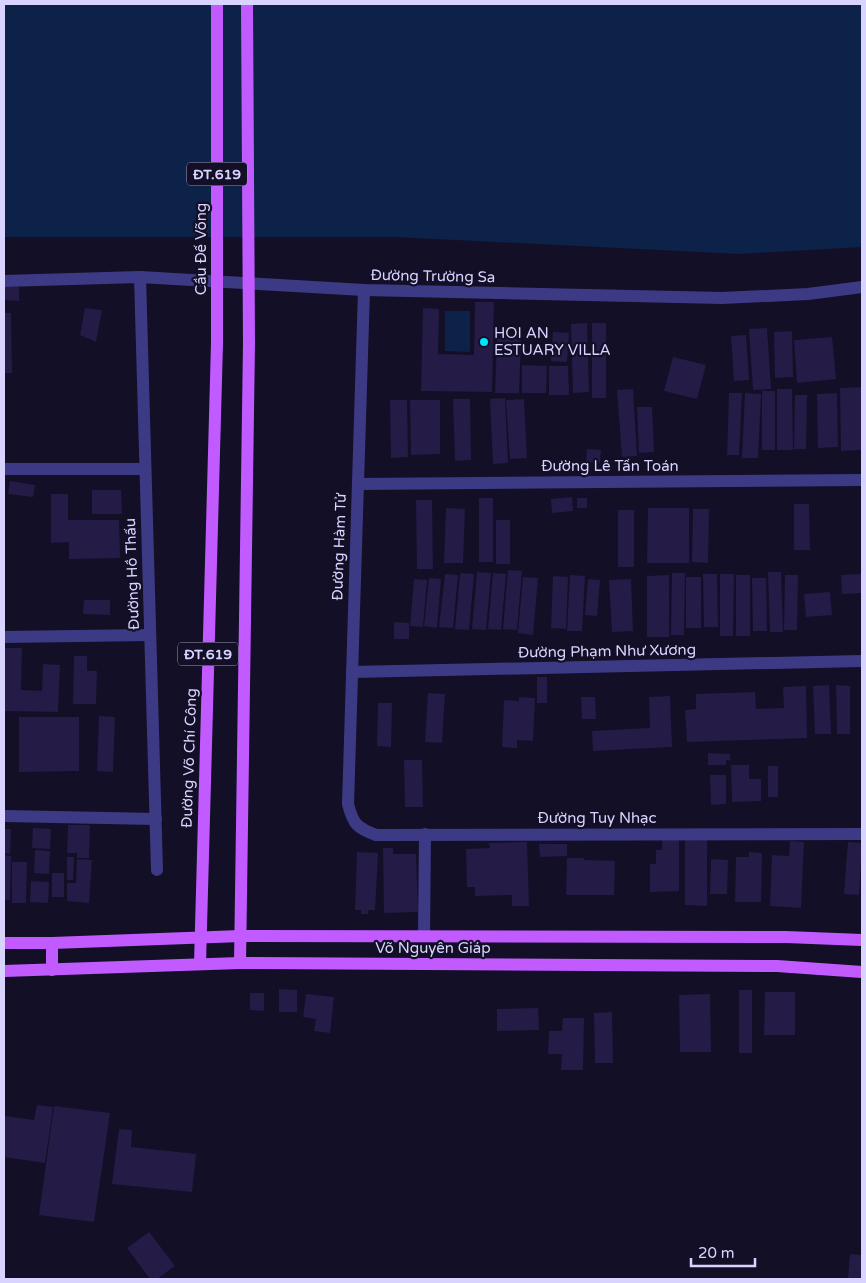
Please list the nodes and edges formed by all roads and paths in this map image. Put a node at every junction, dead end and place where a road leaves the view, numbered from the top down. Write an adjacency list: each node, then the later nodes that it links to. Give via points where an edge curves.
1 (217, 4): 7 (main road, Cầu Đế Võng / ĐT.619, bridge)
2 (248, 4): 22 (main road, ĐT.619, bridge, via 249,342)
3 (140, 277): 4 (street, Đường Trường Sa); 6 (street, Đường Trường Sa); 9 (street, Đường Hồ Thấu)
4 (4, 281)
5 (862, 287): 6 (street, Đường Trường Sa, via 808,294 722,298)
6 (364, 290): 11 (street, Đường Hàm Tử)
7 (218, 344): 24 (main road, Đường Võ Chí Công / ĐT.619)
8 (4, 469): 9 (street)
9 (146, 469): 12 (street, Đường Hồ Thấu)
10 (862, 480): 11 (street, Đường Lê Tấn Toán)
11 (358, 484): 15 (street, Đường Hàm Tử)
12 (150, 635): 13 (street); 18 (street, Đường Hồ Thấu)
13 (4, 637)
14 (862, 661): 15 (street, Đường Phạm Như Xương)
15 (352, 672): 16 (street, Đường Hàm Tử)
16 (348, 804): 19 (street, Đường Tuy Nhạc, via 351,818 361,829 376,834)
17 (4, 816): 18 (street)
18 (156, 819): 21 (street, Đường Hồ Thấu)
19 (424, 834): 20 (street, Đường Tuy Nhạc); 23 (street)
20 (862, 834)
21 (157, 870)
22 (241, 936): 23 (main road, Võ Nguyên Giáp); 24 (main road, Võ Nguyên Giáp); 28 (main road, ĐT.619)
23 (424, 936): 25 (main road, Võ Nguyên Giáp)
24 (200, 937): 27 (main road, Võ Nguyên Giáp); 29 (main road, Đường Võ Chí Công / ĐT.619)
25 (862, 940)
26 (4, 943): 27 (main road, Võ Nguyên Giáp)
27 (52, 943): 30 (main road)
28 (240, 963): 29 (main road, Võ Nguyên Giáp); 32 (main road, Võ Nguyên Giáp, via 777,966)
29 (200, 964): 30 (main road, Võ Nguyên Giáp)
30 (52, 970): 31 (main road, Võ Nguyên Giáp)
31 (4, 971)
32 (862, 972)

